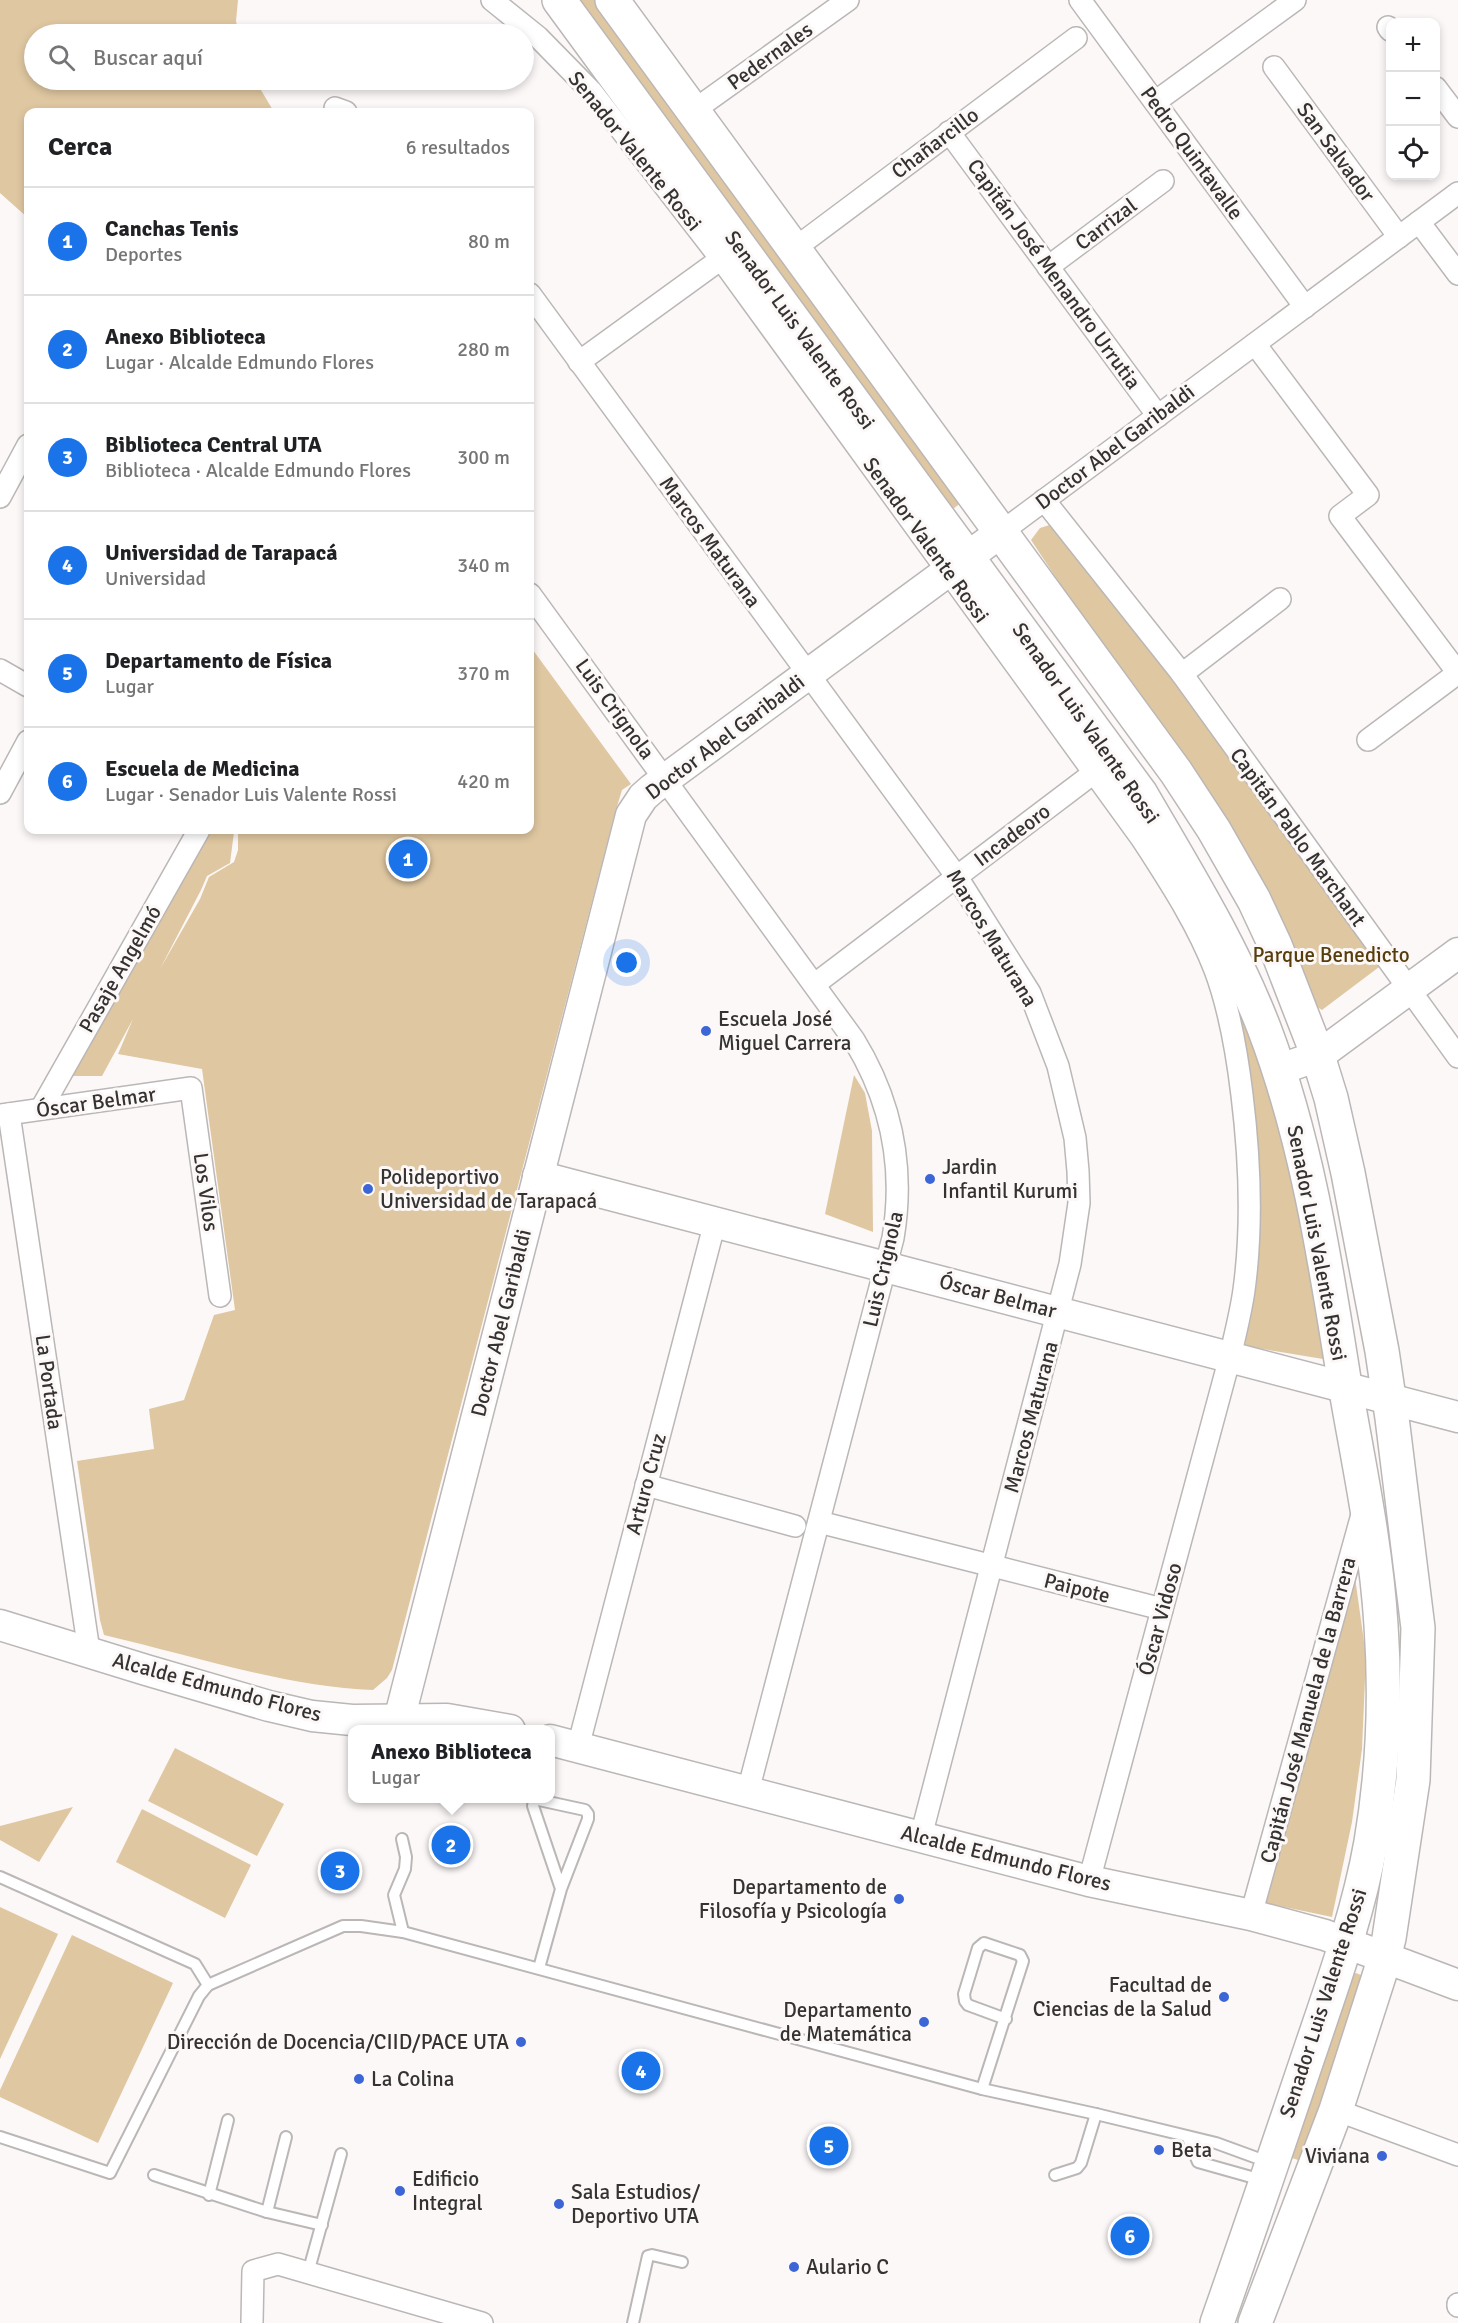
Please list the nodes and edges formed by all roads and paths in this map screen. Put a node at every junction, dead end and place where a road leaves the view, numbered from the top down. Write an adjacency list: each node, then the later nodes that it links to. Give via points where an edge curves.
1 (492, 0): 7 (street, Senador Valente Rossi)
2 (559, 0): 33 (main road, Senador Luis Valente Rossi)
3 (612, 0): 13 (main road, Senador Luis Valente Rossi)
4 (848, 0): 13 (street, Pedernales)
5 (1080, 0): 12 (street, Pedro Quintavalle)
6 (1295, 0): 12 (street)
7 (522, 24)
8 (534, 34): 21 (street, Senador Valente Rossi, via 591,91)
9 (1076, 38): 15 (street, Chañarcillo)
10 (1274, 68): 19 (street, San Salvador)
11 (1440, 93): 14 (street)
12 (1155, 102): 25 (street, Pedro Quintavalle)
13 (693, 111): 20 (main road, Senador Luis Valente Rossi)
14 (1458, 117)
15 (950, 132): 20 (street, Chañarcillo); 22 (street, Capitán José Menandro Urrutia)
16 (1163, 181): 22 (street, Carrizal)
17 (1458, 193): 18 (street, Doctor Abel Garibaldi)
18 (1419, 222): 19 (street, Doctor Abel Garibaldi); 23 (street)
19 (1399, 237): 25 (street, Doctor Abel Garibaldi)
20 (794, 249): 32 (main road, Senador Luis Valente Rossi)
21 (721, 259): 27 (street); 33 (street, Senador Valente Rossi)
22 (1048, 267): 28 (street, Capitán José Menandro Urrutia)
23 (1458, 274)
24 (534, 300): 27 (street, Marcos Maturana)
25 (1305, 307): 26 (street, Doctor Abel Garibaldi)
26 (1255, 344): 28 (street, Doctor Abel Garibaldi); 37 (street, via 1368,495 1340,516)
27 (579, 362): 39 (street, Marcos Maturana)
28 (1158, 416): 31 (street, Doctor Abel Garibaldi)
29 (24, 452): 30 (street)
30 (0, 497)
31 (1044, 500): 32 (street, Doctor Abel Garibaldi); 38 (street, Capitán Pablo Marchant)
32 (1000, 533): 33 (street, Doctor Abel Garibaldi); 51 (main road, Senador Luis Valente Rossi, via 1140,720 1214,830 1275,945)
33 (957, 564): 39 (street, Doctor Abel Garibaldi); 43 (street, Senador Valente Rossi); 53 (main road, Senador Luis Valente Rossi, via 1141,794 1219,928 1263,1025)
34 (534, 599): 44 (street, Luis Crignola)
35 (1280, 599): 38 (street)
36 (0, 670): 40 (street)
37 (1458, 673): 41 (street)
38 (1182, 674): 50 (street, Capitán Pablo Marchant)
39 (807, 675): 44 (street, Doctor Abel Garibaldi); 47 (street, Marcos Maturana)
40 (24, 684)
41 (1368, 740)
42 (24, 748): 45 (street)
43 (1095, 772): 47 (street, Incadeoro); 62 (street, Senador Valente Rossi, via 1188,912 1215,971 1229,1015 1241,1081 1251,1182 1244,1293)
44 (666, 779): 49 (street, Luis Crignola); 57 (street, Doctor Abel Garibaldi, via 643,797 631,815)
45 (0, 793)
46 (198, 834): 55 (street, Pasaje Angelmó)
47 (957, 877): 49 (street, Incadeoro); 61 (street, Marcos Maturana, via 1030,993 1068,1104 1079,1203)
48 (1458, 953): 50 (street)
49 (815, 984): 59 (street, Luis Crignola, via 865,1057 881,1090 892,1127 899,1192)
50 (1408, 990): 51 (street); 52 (street, Capitán Pablo Marchant)
51 (1318, 1056): 53 (street); 64 (main road, Senador Luis Valente Rossi, via 1348,1173)
52 (1458, 1057)
53 (1278, 1070): 63 (main road, Senador Luis Valente Rossi, via 1313,1197)
54 (191, 1088): 55 (street, Óscar Belmar); 60 (street, Los Vilos)
55 (41, 1109): 56 (street, Óscar Belmar)
56 (5, 1114): 73 (street, La Portada)
57 (538, 1176): 58 (street, Óscar Belmar); 74 (street, Doctor Abel Garibaldi)
58 (715, 1222): 59 (street, Óscar Belmar); 66 (street, Arturo Cruz)
59 (886, 1267): 61 (street, Óscar Belmar); 68 (street, Luis Crignola)
60 (220, 1296)
61 (1059, 1312): 62 (street, Óscar Belmar); 70 (street, Marcos Maturana)
62 (1230, 1357): 63 (street, Óscar Belmar); 71 (street, Óscar Vidoso)
63 (1346, 1387): 64 (street, Óscar Belmar); 67 (main road, Senador Luis Valente Rossi)
64 (1389, 1399): 65 (street, Óscar Belmar); 88 (main road, Senador Luis Valente Rossi, via 1418,1628 1413,1780)
65 (1458, 1417)
66 (646, 1485): 69 (street); 76 (street, Arturo Cruz)
67 (1365, 1505): 85 (street, Capitán José Manuela de la Barrera); 87 (main road, Senador Luis Valente Rossi, via 1381,1626 1382,1708 1371,1843)
68 (819, 1521): 70 (street, Paipote); 77 (street, Luis Crignola)
69 (795, 1526)
70 (987, 1565): 71 (street, Paipote); 80 (street, Marcos Maturana)
71 (1162, 1610): 83 (street, Óscar Vidoso)
72 (0, 1625): 73 (street, Alcalde Edmundo Flores)
73 (89, 1652): 74 (street, Alcalde Edmundo Flores, via 293,1712 352,1720)
74 (399, 1720): 75 (street, Alcalde Edmundo Flores, via 447,1719)
75 (481, 1725)
76 (564, 1743): 77 (street, Alcalde Edmundo Flores)
77 (748, 1791): 80 (street, Alcalde Edmundo Flores)
78 (534, 1803): 84 (lane)
79 (553, 1803): 84 (lane, via 588,1814)
80 (921, 1836): 83 (street, Alcalde Edmundo Flores)
81 (402, 1839): 86 (lane, via 405,1869 394,1895)
82 (0, 1877): 90 (lane, via 195,1964)
83 (1089, 1881): 85 (street, Alcalde Edmundo Flores)
84 (561, 1889): 89 (lane)
85 (1251, 1915): 87 (street, Alcalde Edmundo Flores)
86 (403, 1932): 89 (lane); 90 (lane, via 343,1926)
87 (1346, 1944): 88 (street, Alcalde Edmundo Flores); 102 (main road, Senador Luis Valente Rossi)
88 (1384, 1958): 91 (street, Alcalde Edmundo Flores); 94 (main road, Senador Luis Valente Rossi)
89 (539, 1968): 93 (lane)
90 (208, 1985): 97 (lane, via 110,2173)
91 (1458, 1985)
92 (1006, 2019): 92 (lane, via 1023,1958 984,1943 978,1948 965,2001); 93 (lane)
93 (982, 2089): 95 (lane)
94 (1336, 2110): 101 (street); 105 (main road, Senador Luis Valente Rossi)
95 (1096, 2114): 99 (lane); 104 (lane, via 1081,2163)
96 (228, 2120): 106 (lane)
97 (0, 2137)
98 (286, 2137): 107 (lane)
99 (1188, 2138): 102 (lane, via 1216,2143); 102 (lane, via 1198,2162)
100 (341, 2154): 108 (lane)
101 (1458, 2155)
102 (1269, 2173): 105 (main road); 114 (main road, Senador Luis Valente Rossi)
103 (154, 2175): 106 (lane)
104 (1054, 2175)
105 (1310, 2178): 115 (main road, Senador Luis Valente Rossi)
106 (209, 2194): 107 (lane)
107 (267, 2212): 108 (lane)
108 (322, 2225): 110 (lane)
109 (682, 2262): 113 (lane, via 648,2256)
110 (308, 2273): 111 (street, via 278,2264 253,2271); 112 (street)
111 (252, 2323)
112 (482, 2323)
113 (633, 2323)
114 (1217, 2323)
115 (1255, 2323)

